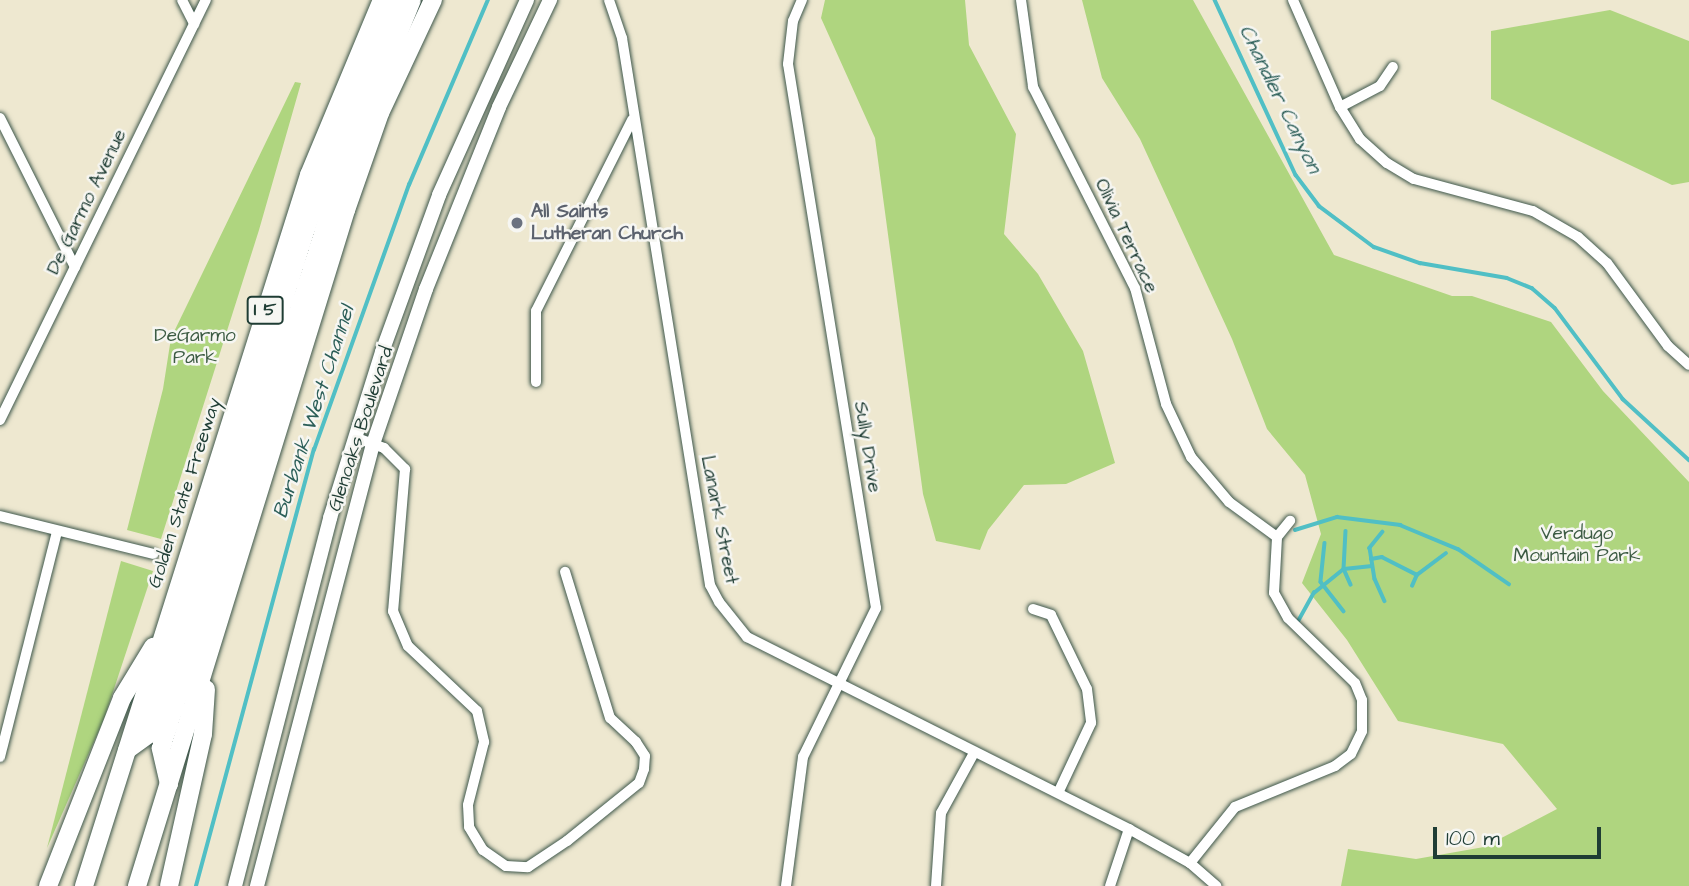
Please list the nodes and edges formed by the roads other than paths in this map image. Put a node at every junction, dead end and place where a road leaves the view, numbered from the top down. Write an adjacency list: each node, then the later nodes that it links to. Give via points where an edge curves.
1 (182, 0): 13 (street)
2 (206, 0): 13 (street, De Garmo Avenue)
3 (382, 0): 31 (highway, Golden State Freeway / I 5, via 309,176)
4 (396, 0): 34 (highway, via 306,229 149,734)
5 (412, 0): 37 (highway, via 344,168 161,748)
6 (433, 0): 32 (highway, I 5, via 380,113 346,211)
7 (527, 0): 22 (main road, Glenoaks Boulevard, via 439,195)
8 (550, 0): 23 (main road, Glenoaks Boulevard, via 494,119 426,289)
9 (609, 0): 17 (street, Lanark Street, via 622,38)
10 (803, 0): 33 (street, Sully Drive, via 793,21 788,64 876,608)
11 (1021, 0): 27 (street, Olivia Terrace, via 1033,87 1135,288 1171,415 1192,457 1228,502)
12 (1293, 0): 15 (street)
13 (194, 24): 18 (street, De Garmo Avenue)
14 (1393, 67): 15 (street, via 1380,86)
15 (1340, 107): 19 (street, via 1360,139 1414,179 1533,211 1578,237 1607,263 1668,346)
16 (0, 118): 18 (street)
17 (632, 120): 20 (street, via 536,311); 33 (street, Lanark Street, via 710,585 747,637)
18 (75, 267): 21 (street, De Garmo Avenue)
19 (1689, 365)
20 (536, 382)
21 (0, 420)
22 (354, 437): 23 (street); 41 (main road, Glenoaks Boulevard)
23 (373, 444): 29 (street, via 400,461 407,478 392,592 398,629 419,658 472,701 482,722 484,742 468,805 469,827 483,850 506,866 528,867 603,814 639,783 645,769 645,756 636,742 610,718); 42 (main road, Glenoaks Boulevard)
24 (0, 516): 26 (street)
25 (1290, 521): 27 (street)
26 (57, 532): 28 (street); 36 (street)
27 (1277, 537): 40 (street, via 1272,573 1278,604 1349,675 1362,700 1362,731 1350,754 1335,766 1235,807)
28 (153, 554)
29 (565, 572)
30 (1033, 609): 38 (street, via 1051,615 1087,689 1091,723)
31 (165, 625): 34 (highway, Golden State Freeway / I 5); 43 (highway, via 122,698)
32 (208, 661): 37 (highway, I 5); 46 (highway, via 203,734)
33 (836, 684): 35 (street, Lanark Street); 47 (street, Sully Drive, via 803,757)
34 (127, 750): 44 (highway, Golden State Freeway / I 5)
35 (974, 753): 38 (street, Lanark Street); 48 (street, via 941,813)
36 (0, 757)
37 (169, 783): 45 (highway, I 5)
38 (1058, 793): 39 (street, Lanark Street)
39 (1129, 829): 40 (street, Lanark Street); 49 (street)
40 (1190, 863): 50 (street, Lanark Street)
41 (237, 880): 42 (main road)
42 (258, 882)
43 (48, 886)
44 (85, 886)
45 (137, 886)
46 (169, 886)
47 (786, 886)
48 (936, 886)
49 (1110, 886)
50 (1216, 886)

